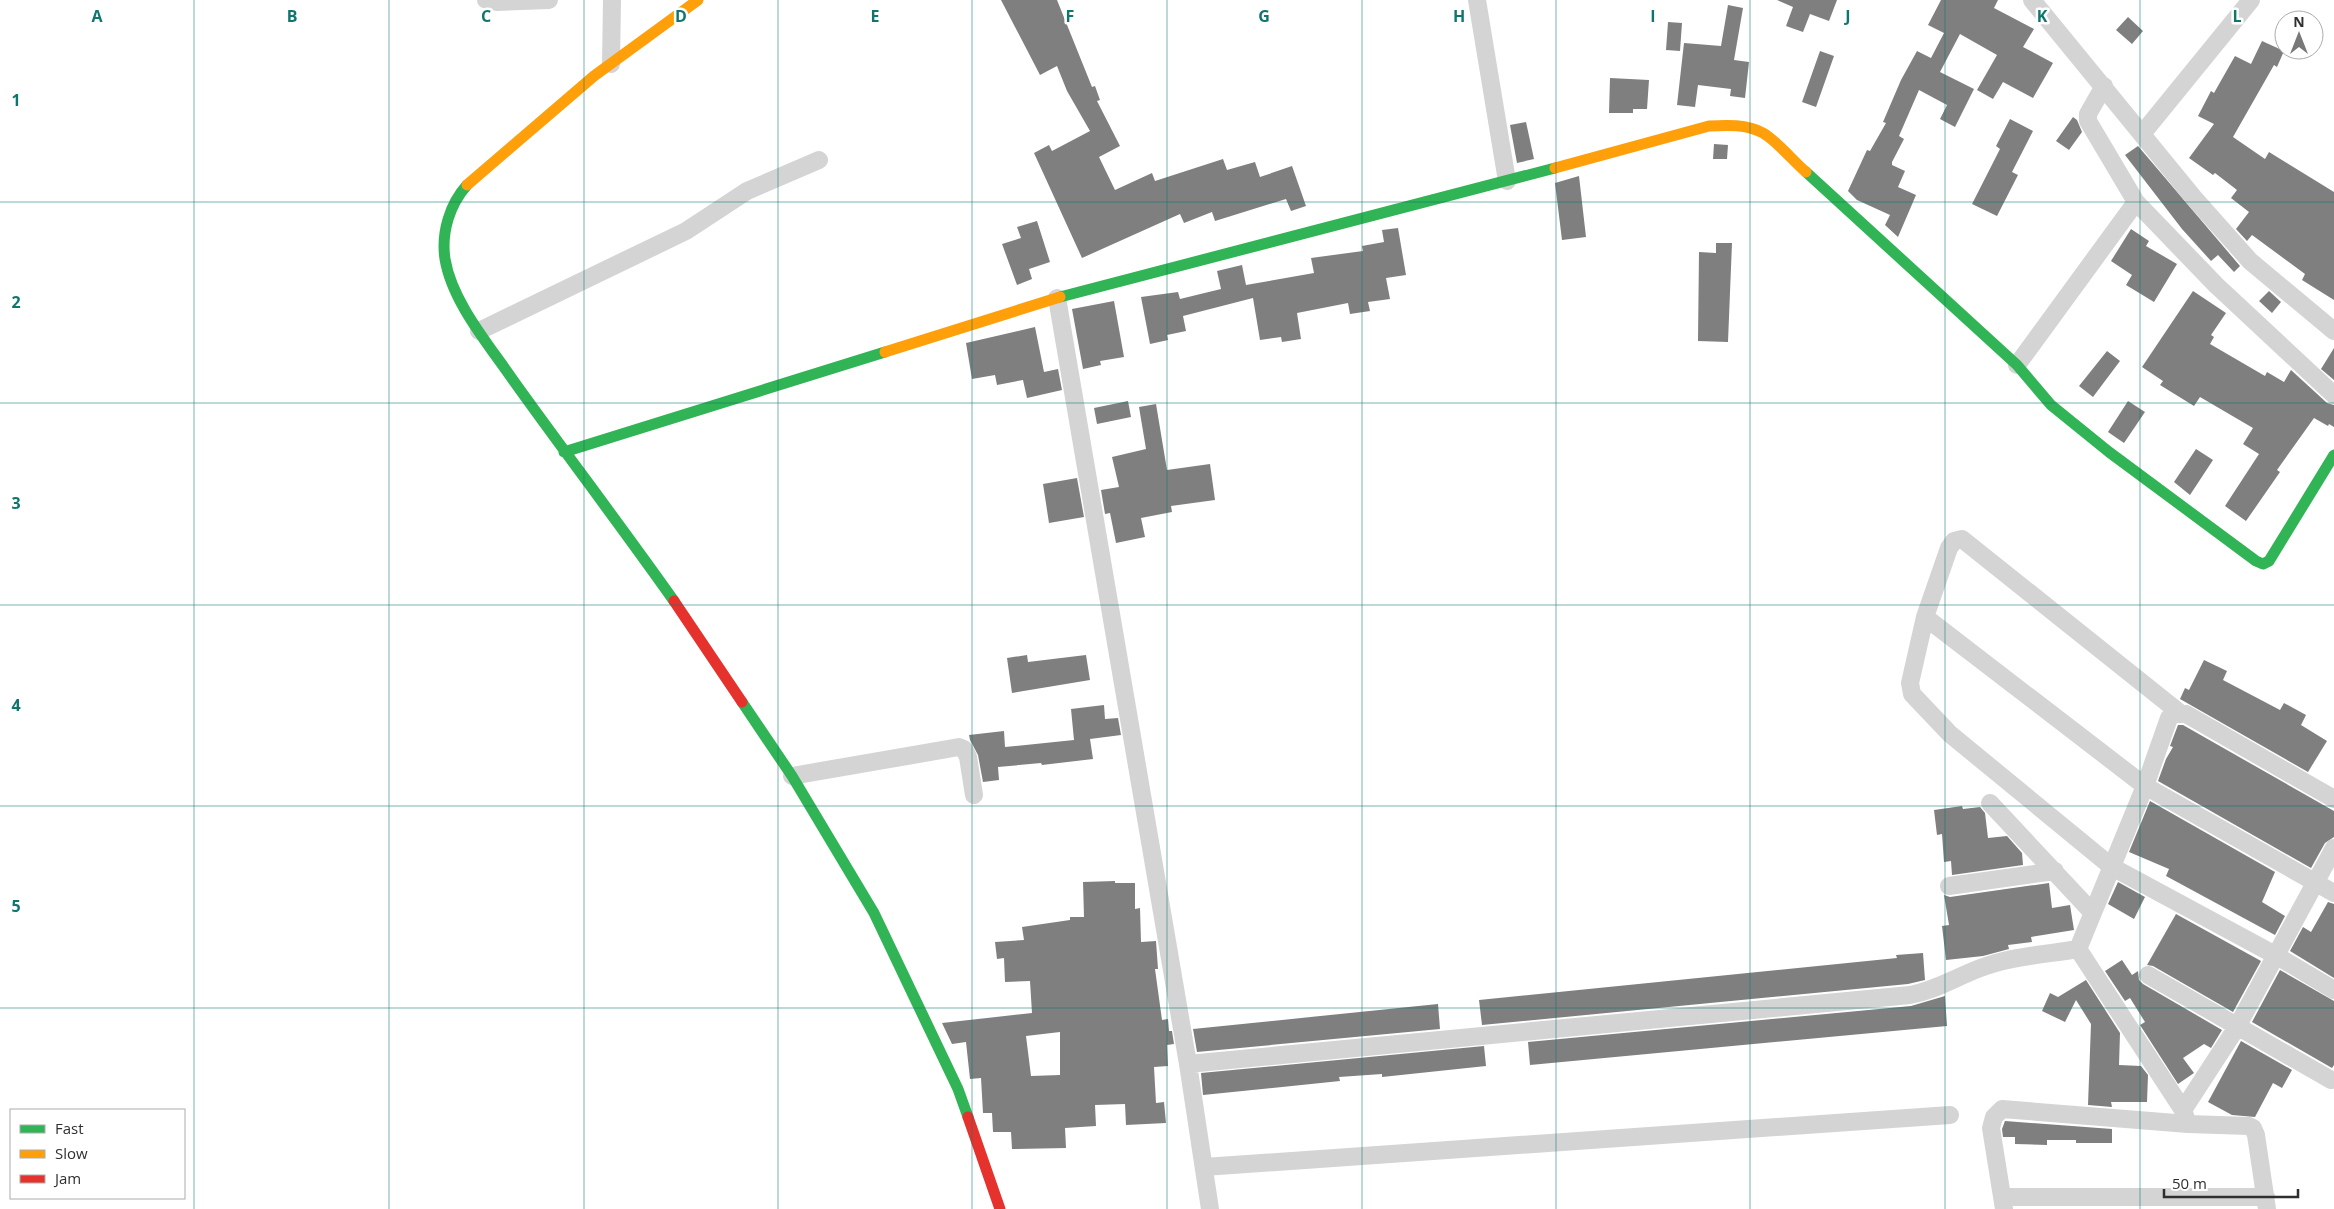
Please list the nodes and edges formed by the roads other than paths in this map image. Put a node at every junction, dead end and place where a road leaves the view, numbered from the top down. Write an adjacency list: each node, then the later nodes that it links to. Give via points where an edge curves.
1 (486, 0): 2 (street)
2 (549, 0)
3 (612, 0): 8 (street)
4 (698, 0): 8 (street)
5 (1477, 0): 12 (street)
6 (2032, 0): 9 (street)
7 (2251, 0): 10 (street)
8 (611, 64): 15 (street, via 466,186 453,206 445,230 445,258 453,287)
9 (2104, 86): 10 (street); 13 (street, via 2088,114 2088,121)
10 (2142, 134): 16 (street, via 2250,261)
11 (819, 160): 15 (street, via 747,191 686,231)
12 (1507, 181): 14 (street); 17 (street, via 1709,126 1727,124 1763,133)
13 (2136, 202): 17 (street); 18 (street, via 2216,285)
14 (1057, 298): 19 (street); 40 (street)
15 (479, 331): 19 (street)
16 (2334, 331)
17 (2017, 365): 20 (street, via 2051,405 2109,452 2263,564 2269,561)
18 (2334, 395)
19 (564, 452): 23 (street, via 675,602)
20 (2334, 455)
21 (1925, 617): 22 (street, via 1949,548 1954,541 1962,539); 24 (street); 29 (street, via 1910,683 1912,694 1950,734)
22 (2180, 713): 24 (street, via 2169,718); 26 (street)
23 (792, 776): 25 (street, via 958,747 964,749 968,757); 47 (street, via 874,913 958,1089)
24 (2145, 786): 29 (street); 31 (street)
25 (974, 795)
26 (2334, 799)
27 (1990, 803): 30 (street)
28 (2334, 848): 31 (street)
29 (2112, 867): 34 (street); 36 (street)
30 (2056, 871): 32 (street); 34 (street)
31 (2314, 882): 33 (street); 36 (street)
32 (1949, 886)
33 (2334, 893)
34 (2092, 912): 35 (street)
35 (2078, 949): 40 (street, via 1997,962 1938,988 1910,994); 43 (street)
36 (2277, 956): 38 (street); 39 (street)
37 (2148, 975): 39 (street)
38 (2334, 990)
39 (2237, 1026): 41 (street); 43 (street)
40 (1188, 1064): 44 (street)
41 (2331, 1080)
42 (1950, 1115): 44 (street)
43 (2186, 1117): 45 (street, via 2002,1109 1994,1117 1991,1128); 46 (street, via 2253,1128)
44 (1204, 1166): 48 (street)
45 (2003, 1203): 46 (street)
46 (2266, 1203)
47 (1000, 1209)
48 (1210, 1209)

